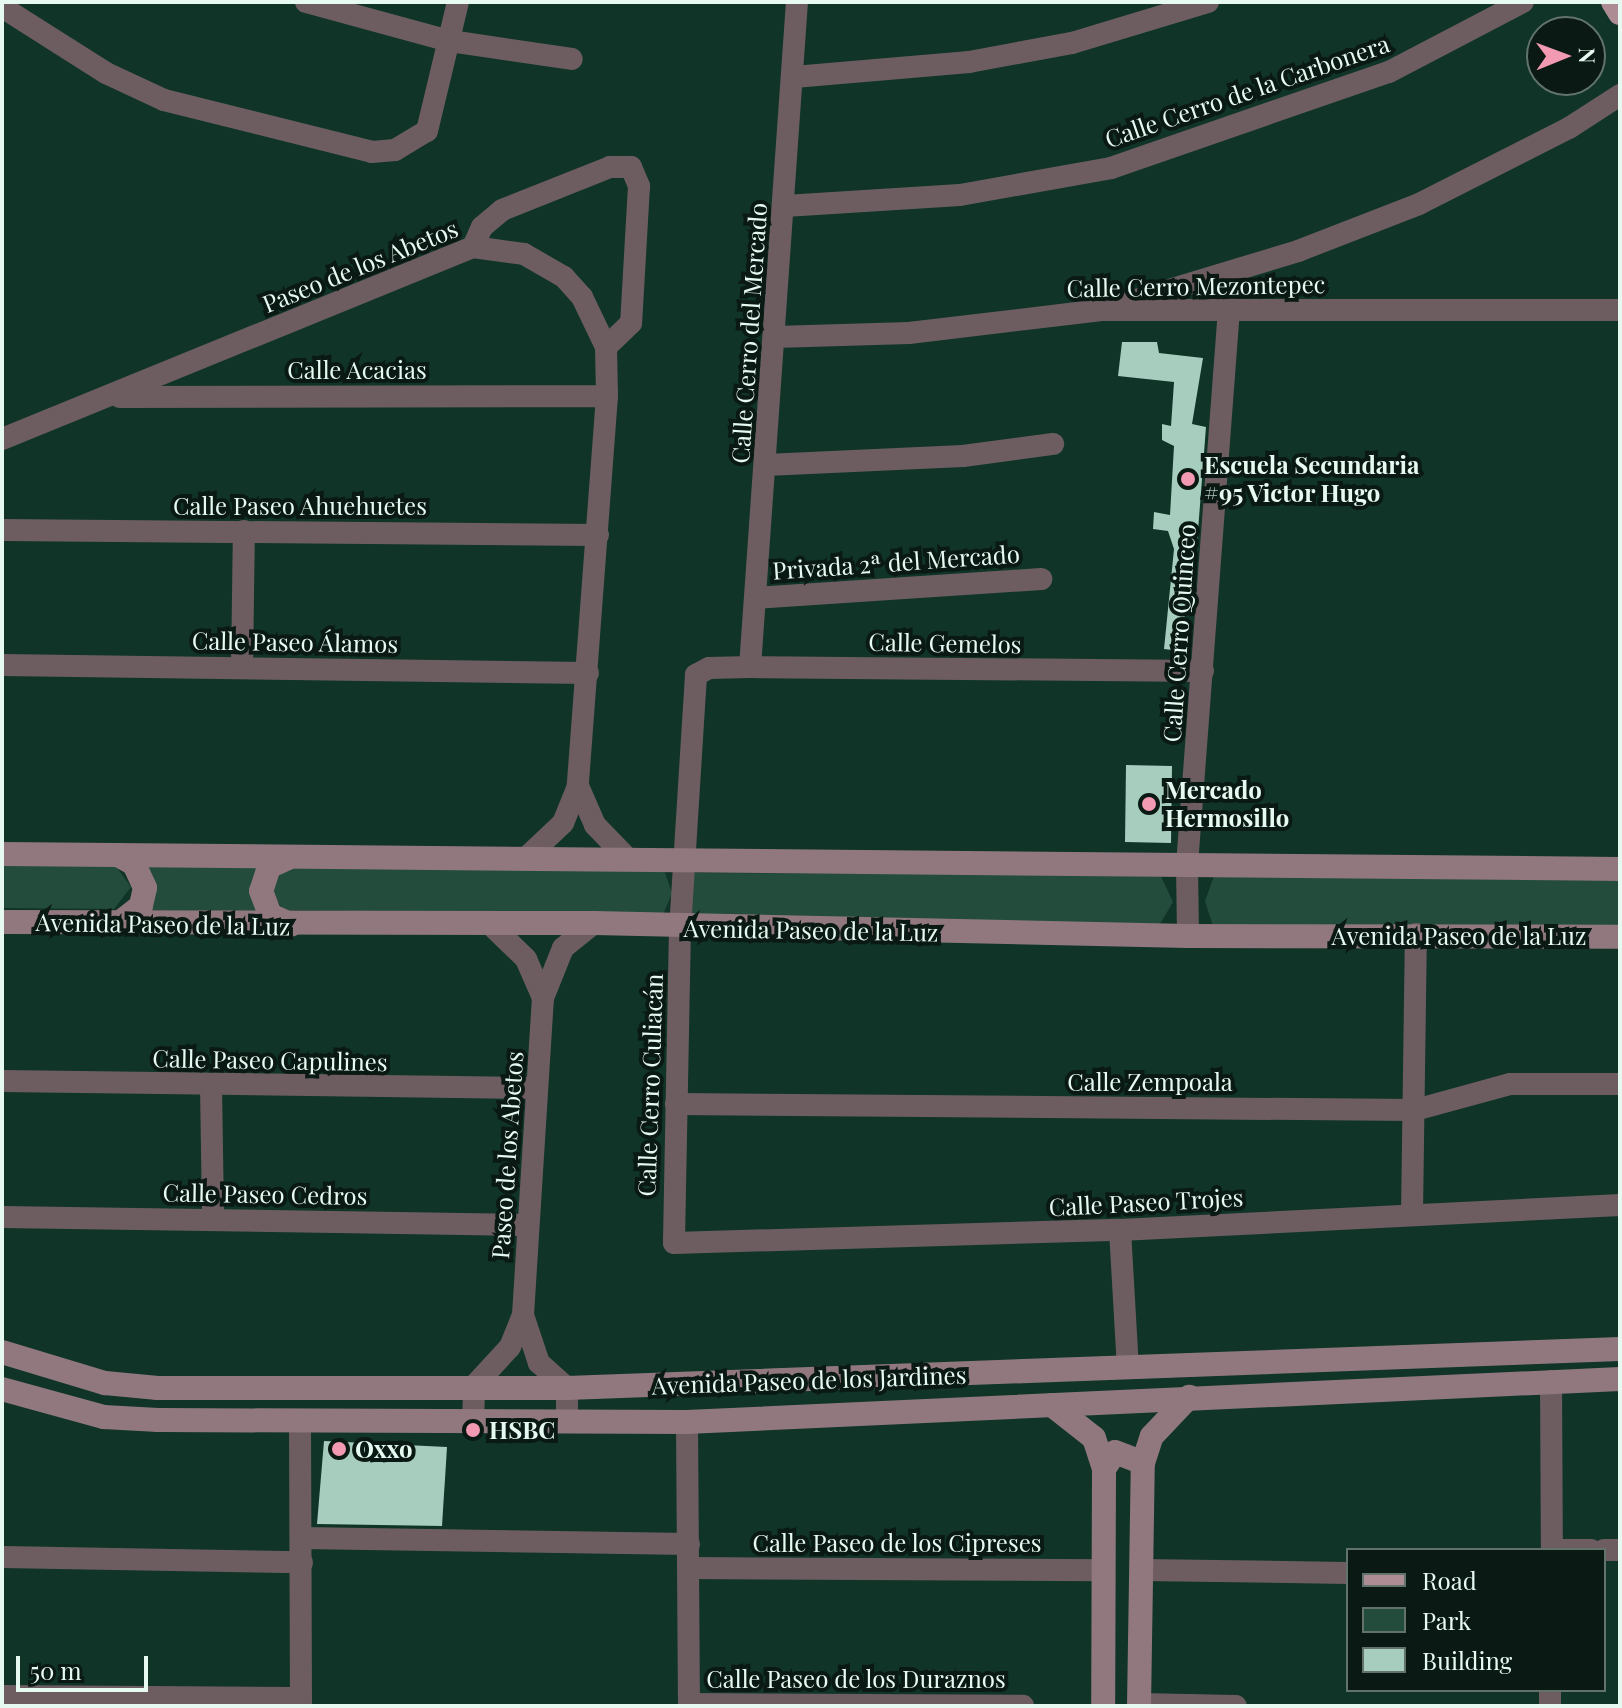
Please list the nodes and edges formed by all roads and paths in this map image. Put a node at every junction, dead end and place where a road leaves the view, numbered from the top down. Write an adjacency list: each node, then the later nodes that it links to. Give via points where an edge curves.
1 (306, 2): 9 (street)
2 (458, 2): 9 (street)
3 (797, 2): 11 (street, Calle Cerro del Mercado)
4 (1208, 2): 11 (street, via 1072,43 969,62)
5 (1523, 2): 13 (street, Calle Cerro de la Carbonera, via 1389,72 1111,168 960,195)
6 (1613, 2): 8 (main road)
7 (2, 7): 9 (street, via 106,73 219,117 372,152 395,150 427,131)
8 (1620, 13)
9 (450, 41): 10 (street)
10 (572, 59)
11 (794, 77): 13 (street, Calle Cerro del Mercado)
12 (1620, 95): 16 (street, via 1569,128 1419,204 1298,251)
13 (785, 206): 18 (street, Calle Cerro del Mercado)
14 (473, 247): 19 (street, Paseo de los Abetos, via 524,254 564,277 582,297); 19 (street, via 482,227 502,210 610,167 631,167 639,186 631,323); 21 (street, Paseo de los Abetos)
15 (1229, 309): 16 (street, Calle Cerro Mezontepec); 17 (street, Calle Cerro Mezontepec); 33 (street, Calle Cerro Quinceo)
16 (1102, 310): 18 (street, Calle Cerro Mezontepec, via 909,333)
17 (1620, 310)
18 (775, 337): 24 (street, Calle Cerro del Mercado)
19 (606, 347): 20 (street, Paseo de los Abetos)
20 (607, 396): 21 (street, Calle Acacias); 27 (street, Paseo de los Abetos)
21 (107, 397): 22 (street, Paseo de los Abetos)
22 (2, 439)
23 (1053, 444): 24 (street, via 963,456)
24 (766, 465): 29 (street, Calle Cerro del Mercado)
25 (2, 530): 26 (street, Calle Paseo Ahuehuetes)
26 (244, 531): 27 (street, Calle Paseo Ahuehuetes); 31 (street)
27 (598, 535): 34 (street, Paseo de los Abetos)
28 (1041, 579): 29 (street, Privada 2ª del Mercado)
29 (755, 598): 32 (street, Calle Cerro del Mercado)
30 (2, 665): 31 (street, Calle Paseo Álamos)
31 (242, 667): 34 (street, Calle Paseo Álamos)
32 (750, 667): 33 (street, Calle Gemelos); 41 (street, Calle Gemelos, via 709,668 694,683)
33 (1203, 671): 42 (street, Calle Cerro Quinceo)
34 (588, 673): 35 (street, Paseo de los Abetos)
35 (578, 786): 39 (street, Paseo de los Abetos, via 563,823); 40 (street, Paseo de los Abetos, via 595,825)
36 (2, 854): 37 (street)
37 (118, 855): 38 (street); 46 (street, via 134,864 145,888 141,906)
38 (292, 856): 39 (street); 48 (street, via 269,867 261,891 270,915)
39 (528, 856): 40 (street)
40 (628, 859): 41 (street)
41 (683, 859): 42 (street); 49 (street, Calle Cerro Culiacán)
42 (1187, 865): 43 (street); 51 (street, Calle Cerro Quinceo)
43 (1620, 869)
44 (2, 922): 46 (street, Avenida Paseo de la Luz)
45 (488, 922): 47 (street, Avenida Paseo de la Luz); 48 (street, Avenida Paseo de la Luz); 53 (street, Paseo de los Abetos, via 526,959)
46 (119, 923): 48 (street, Avenida Paseo de la Luz)
47 (594, 923): 49 (street, Avenida Paseo de la Luz); 53 (street, Paseo de los Abetos, via 563,948)
48 (293, 925)
49 (680, 928): 51 (street, Avenida Paseo de la Luz); 58 (street, Calle Cerro Culiacán)
50 (1416, 934): 51 (street, Avenida Paseo de la Luz); 52 (street, Avenida Paseo de la Luz); 59 (street)
51 (1188, 936)
52 (1620, 937)
53 (543, 998): 57 (street, Paseo de los Abetos)
54 (2, 1081): 56 (street, Calle Paseo Capulines)
55 (1620, 1084): 59 (street, Calle Zempoala, via 1510,1084)
56 (211, 1086): 57 (street, Calle Paseo Capulines); 63 (street)
57 (537, 1088): 64 (street, Paseo de los Abetos)
58 (676, 1104): 59 (street, Calle Zempoala); 66 (street, Calle Cerro Culiacán)
59 (1415, 1110): 61 (street)
60 (1620, 1205): 61 (street, Calle Paseo Trojes)
61 (1412, 1214): 65 (street, Calle Paseo Trojes)
62 (2, 1217): 63 (street, Calle Paseo Cedros)
63 (213, 1218): 64 (street, Calle Paseo Cedros)
64 (528, 1225): 67 (street, Paseo de los Abetos)
65 (1120, 1230): 66 (street, Calle Paseo Trojes); 72 (street)
66 (674, 1243)
67 (523, 1315): 77 (street, Paseo de los Abetos, via 510,1347); 78 (street, Paseo de los Abetos, via 539,1363)
68 (1620, 1349): 70 (street, Avenida Paseo de los Jardines)
69 (2, 1352): 77 (street, Avenida Paseo de los Jardines, via 105,1383 158,1388)
70 (1384, 1359): 71 (street, Avenida Paseo de los Jardines); 80 (street)
71 (1313, 1362): 72 (street, Avenida Paseo de los Jardines); 81 (street)
72 (1128, 1368): 73 (street, Avenida Paseo de los Jardines)
73 (913, 1378): 75 (street, Avenida Paseo de los Jardines); 84 (street)
74 (1620, 1379): 76 (street, Avenida Paseo de los Jardines)
75 (847, 1380): 78 (street, Avenida Paseo de los Jardines); 85 (street)
76 (1551, 1381): 80 (street, Avenida Paseo de los Jardines); 94 (street)
77 (474, 1386): 78 (street, Avenida Paseo de los Jardines); 87 (street)
78 (567, 1388): 88 (street)
79 (2, 1389): 86 (street, Avenida Paseo de los Jardines, via 104,1417)
80 (1385, 1391): 81 (street, Avenida Paseo de los Jardines)
81 (1313, 1392): 82 (street, Avenida Paseo de los Jardines)
82 (1189, 1397): 83 (street, Avenida Paseo de los Jardines); 90 (street, via 1152,1436)
83 (1052, 1405): 84 (street, Avenida Paseo de los Jardines); 91 (street, via 1094,1438)
84 (914, 1413): 85 (street, Avenida Paseo de los Jardines)
85 (846, 1415): 89 (street, Avenida Paseo de los Jardines)
86 (300, 1421): 87 (street, Avenida Paseo de los Jardines); 92 (street)
87 (473, 1422): 88 (street, Avenida Paseo de los Jardines)
88 (567, 1422): 89 (street, Avenida Paseo de los Jardines)
89 (687, 1422): 93 (street)
90 (1143, 1463): 91 (street, via 1115,1452); 99 (street)
91 (1104, 1469): 98 (street)
92 (302, 1538): 93 (street); 96 (street)
93 (689, 1544): 97 (street)
94 (1552, 1548)
95 (2, 1557): 96 (street)
96 (302, 1562): 102 (street)
97 (689, 1568): 98 (street, Calle Paseo de los Cipreses); 103 (street)
98 (1104, 1570): 106 (street)
99 (1142, 1570): 100 (street); 104 (street)
100 (1346, 1573)
101 (2, 1696): 102 (street)
102 (301, 1702)
103 (689, 1705): 105 (street, Calle Paseo de los Duraznos)
104 (1139, 1705): 107 (street)
105 (1023, 1706)
106 (1103, 1706)
107 (1236, 1706)

